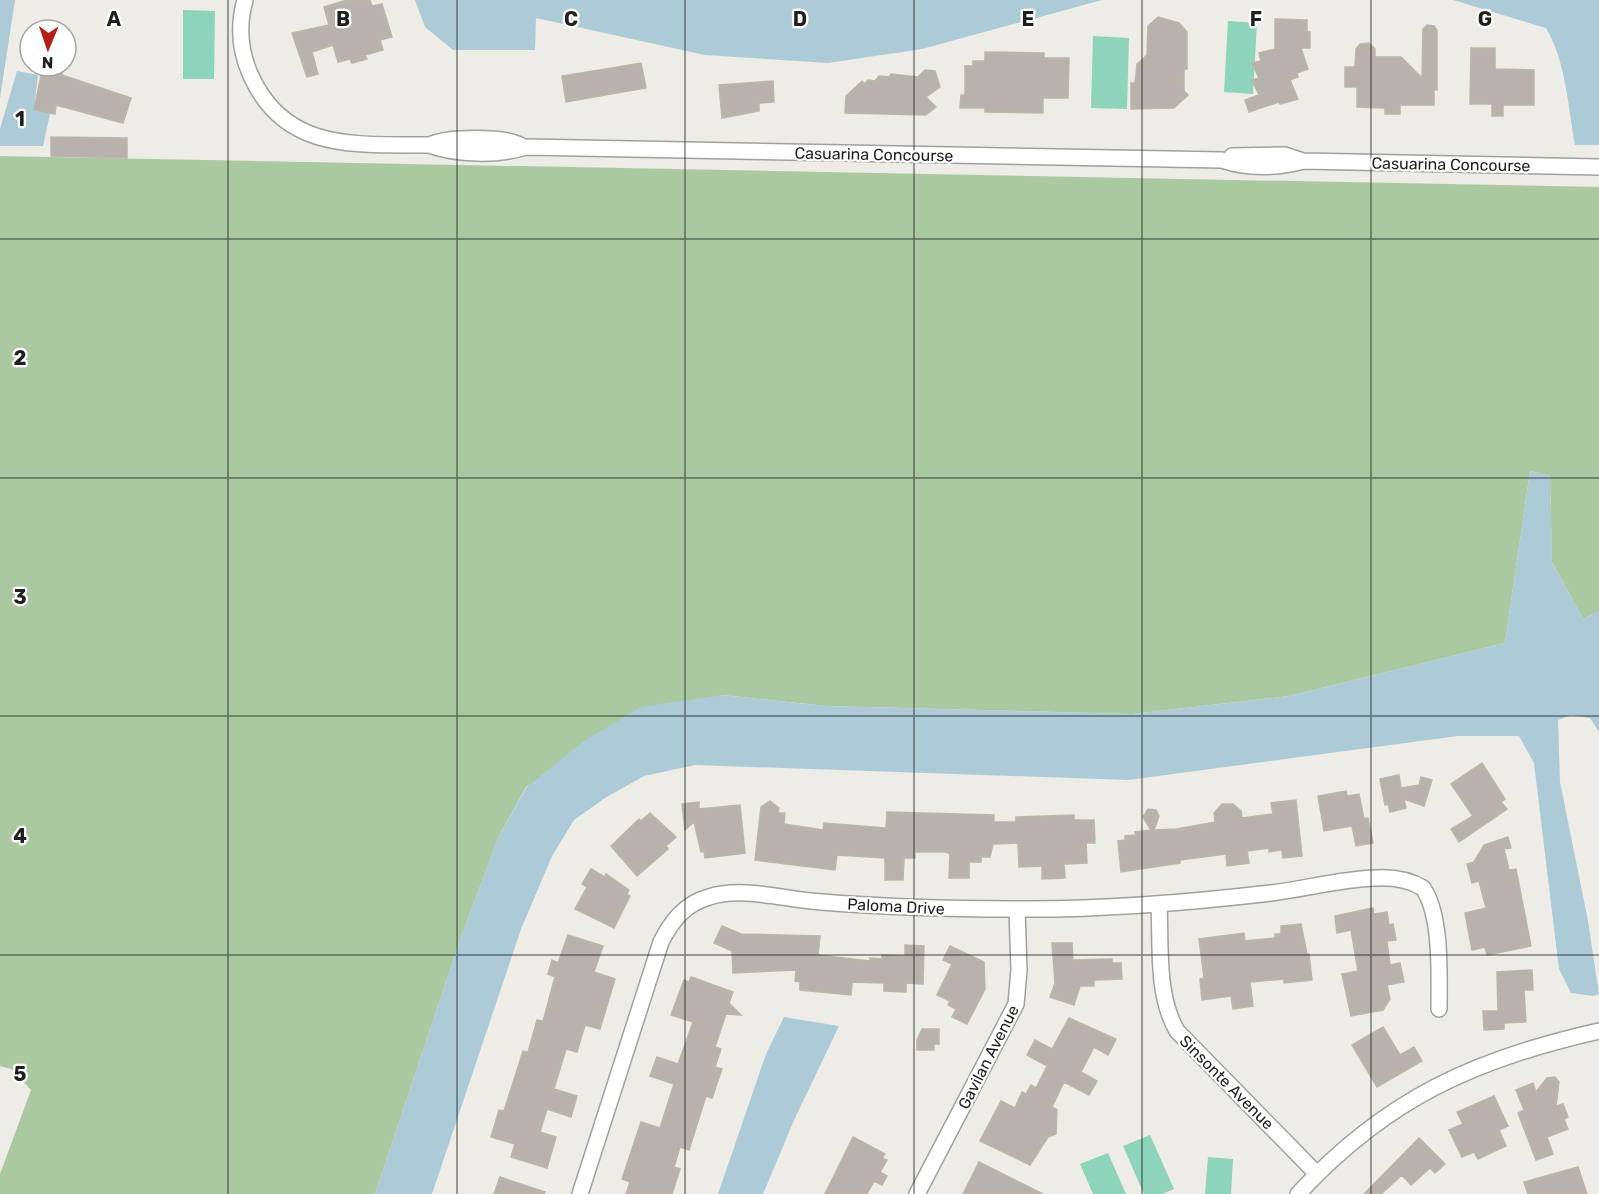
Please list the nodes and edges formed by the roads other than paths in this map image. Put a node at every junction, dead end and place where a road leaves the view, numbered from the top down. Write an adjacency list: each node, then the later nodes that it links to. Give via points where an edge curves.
1 (245, 0): 2 (street, Casuarina Concourse, via 241,29 247,65 263,97 286,121 332,141 429,145 441,140 476,140 515,142 526,147 1222,160 1234,155 1262,154 1303,161)
2 (1599, 167)
3 (1159, 904): 4 (street, Paloma Drive); 5 (street, Paloma Drive, via 1373,878 1415,883 1423,888 1431,904); 7 (street, Sinsonte Avenue, via 1163,980 1177,1031)
4 (1017, 909): 8 (street, Paloma Drive, via 914,908 735,894 689,904 674,919 661,942); 9 (street, Gavilan Avenue, via 1019,983 1012,1015)
5 (1439, 1009)
6 (1599, 1032): 7 (street, via 1524,1050 1438,1084 1379,1121)
7 (1317, 1174): 10 (street)
8 (580, 1194)
9 (917, 1194)
10 (1298, 1194)

